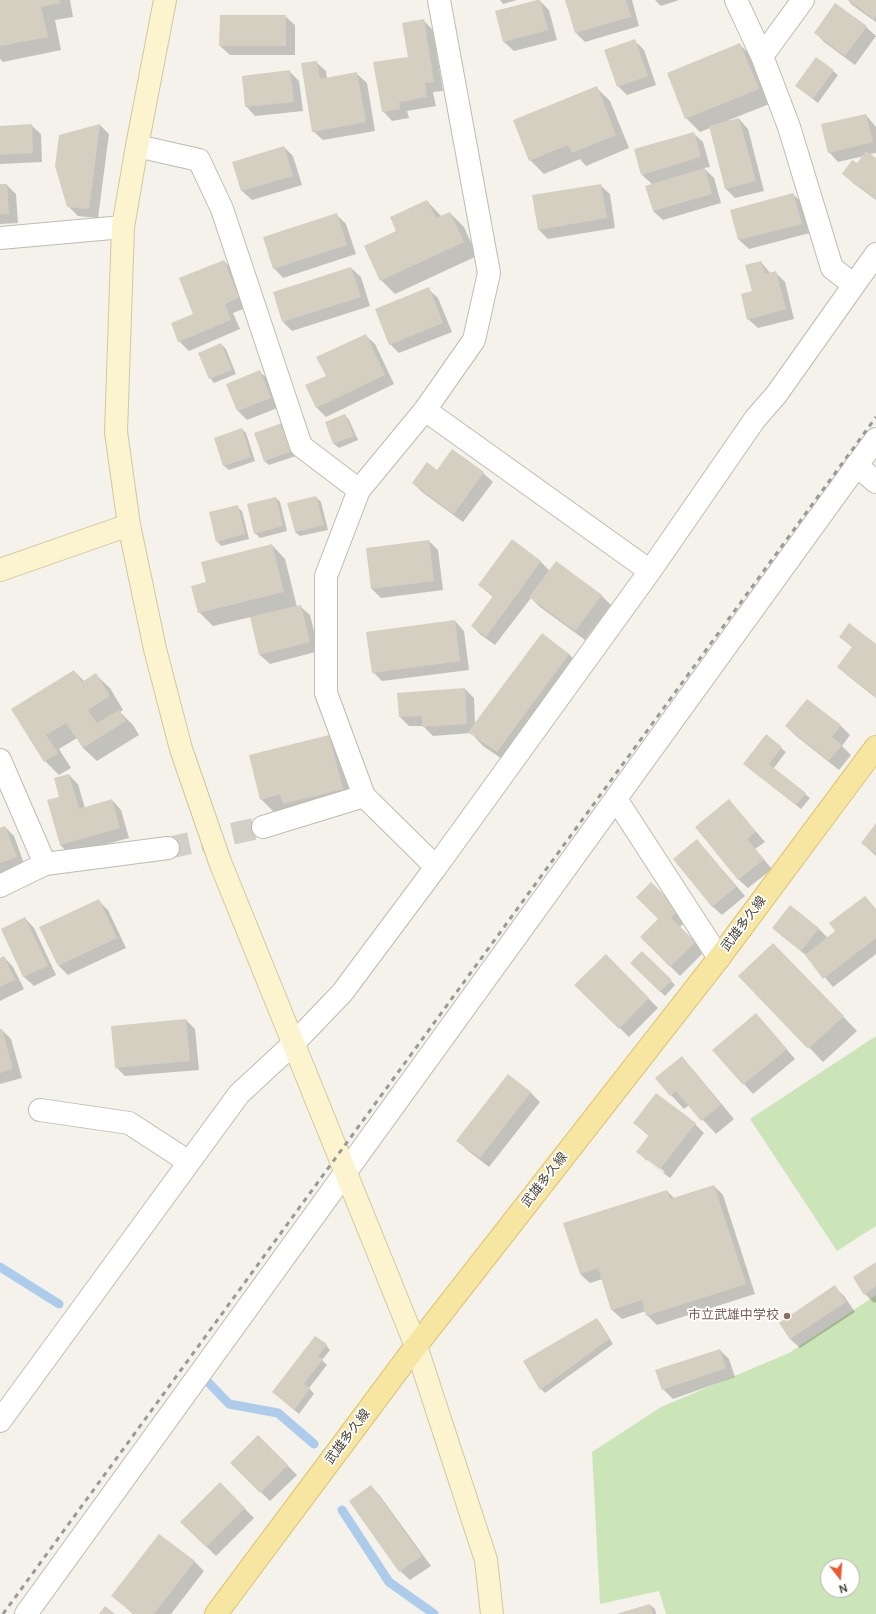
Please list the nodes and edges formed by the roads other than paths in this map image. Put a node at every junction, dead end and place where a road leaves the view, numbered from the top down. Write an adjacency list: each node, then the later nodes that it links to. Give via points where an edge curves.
1 (164, 0): 6 (street)
2 (440, 0): 11 (street, via 489,273 474,340)
3 (736, 0): 5 (street)
4 (803, 0): 5 (street)
5 (762, 56): 10 (street, via 789,127 832,268)
6 (137, 146): 7 (street); 15 (street, via 199,160 222,209 301,446)
7 (123, 227): 8 (street); 16 (street, via 116,432)
8 (0, 238)
9 (876, 254): 10 (street)
10 (854, 285): 18 (street, via 776,395 755,419)
11 (425, 410): 15 (street); 18 (street)
12 (876, 439): 13 (street)
13 (856, 465): 14 (street); 22 (street)
14 (876, 482)
15 (359, 490): 21 (street, via 326,576 326,693)
16 (129, 525): 17 (street); 29 (street, via 155,649 181,749 220,862)
17 (0, 570)
18 (650, 571): 26 (street)
19 (876, 747): 28 (main road, 武雄多久線)
20 (0, 760): 25 (street)
21 (364, 796): 23 (street); 26 (street)
22 (616, 799): 28 (street); 32 (street)
23 (262, 827)
24 (168, 848): 25 (street)
25 (45, 864): 27 (street)
26 (436, 867): 29 (street, via 342,993)
27 (0, 886)
28 (719, 958): 33 (main road, 武雄多久線)
29 (293, 1044): 31 (street, via 239,1094); 32 (street)
30 (40, 1110): 31 (street, via 129,1123)
31 (189, 1162): 34 (street)
32 (345, 1172): 33 (street); 35 (street)
33 (416, 1346): 36 (main road, 武雄多久線); 37 (street, via 486,1560)
34 (0, 1421)
35 (26, 1614)
36 (216, 1614)
37 (492, 1614)

